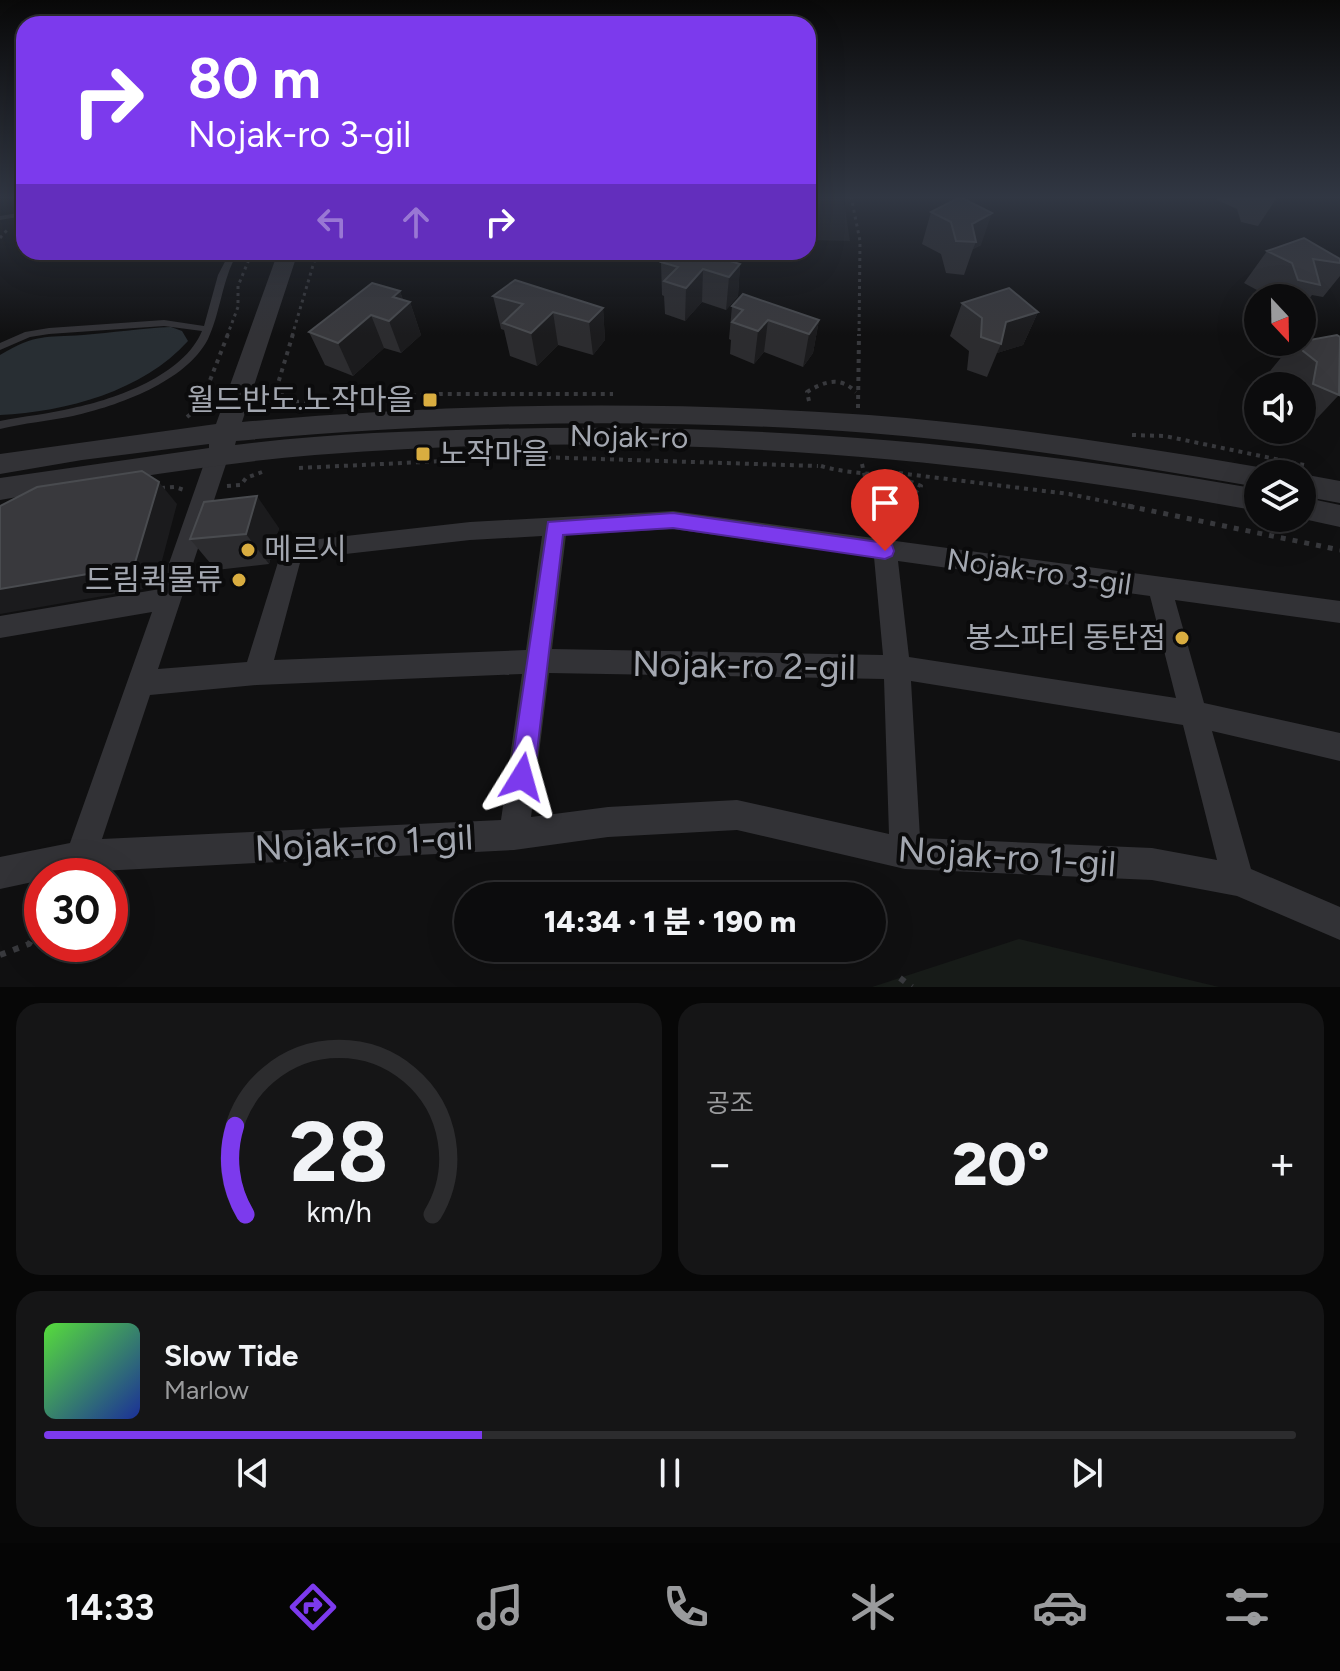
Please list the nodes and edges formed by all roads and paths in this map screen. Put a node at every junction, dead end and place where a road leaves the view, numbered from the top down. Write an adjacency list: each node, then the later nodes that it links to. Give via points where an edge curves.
1 (860, 242): 6 (path, via 857,391 836,380 820,383 807,392 806,401)
2 (228, 260): 4 (lane)
3 (285, 260): 10 (street)
4 (206, 329): 5 (lane, via 164,323 49,331); 7 (lane, via 199,348 163,376 82,410)
5 (0, 347)
6 (816, 405)
7 (0, 425)
8 (350, 432): 10 (street, Nojak-ro, via 292,448); 17 (street, Nojak-ro, via 581,413 833,423 1040,442); 25 (street, Nojak-ro, via 773,440 950,453)
9 (110, 446): 10 (street, Nojak-ro); 11 (street, Nojak-ro); 16 (street, via 120,459)
10 (221, 446): 16 (street, Nojak-ro); 32 (street)
11 (0, 464)
12 (821, 466): 14 (path, via 534,457); 18 (path, via 839,473 910,479 921,486 916,492 873,490); 29 (path, via 1069,494)
13 (863, 466): 18 (path)
14 (284, 469)
15 (271, 471): 19 (path, via 246,478)
16 (98, 474): 21 (street, Nojak-ro)
17 (1244, 475)
18 (864, 480): 30 (path)
19 (241, 485)
20 (1316, 488): 24 (street)
21 (0, 489)
22 (150, 490): 23 (path)
23 (182, 491)
24 (1340, 492)
25 (1244, 498)
26 (1316, 511): 27 (street)
27 (1340, 516)
28 (555, 528): 30 (street, Nojak-ro 3-gil, via 673,520); 35 (street); 37 (street, Nojak-ro 3-gil, via 470,531 292,550)
29 (1340, 550)
30 (885, 551): 31 (street, Nojak-ro 3-gil); 36 (street)
31 (1160, 589): 33 (street, Nojak-ro 3-gil); 39 (street)
32 (170, 598): 34 (street); 38 (street)
33 (1340, 612)
34 (0, 627)
35 (538, 661): 36 (street, Nojak-ro 2-gil); 37 (street, Nojak-ro 2-gil); 41 (street)
36 (897, 667): 39 (street, Nojak-ro 2-gil); 42 (street)
37 (257, 673): 38 (street, Nojak-ro 2-gil)
38 (141, 683): 43 (street)
39 (1194, 714): 40 (street, Nojak-ro 2-gil); 45 (street)
40 (1340, 747)
41 (514, 835): 42 (street, Nojak-ro 1-gil, via 608,822 737,815); 43 (street, Nojak-ro 1-gil)
42 (905, 853): 45 (street, Nojak-ro 1-gil, via 1152,864)
43 (81, 856): 44 (street, Nojak-ro 1-gil)
44 (0, 873)
45 (1238, 880): 46 (street, Nojak-ro 1-gil)
46 (1340, 924)
47 (24, 946): 48 (path)
48 (0, 955)
49 (900, 978): 50 (path)
50 (912, 987)

